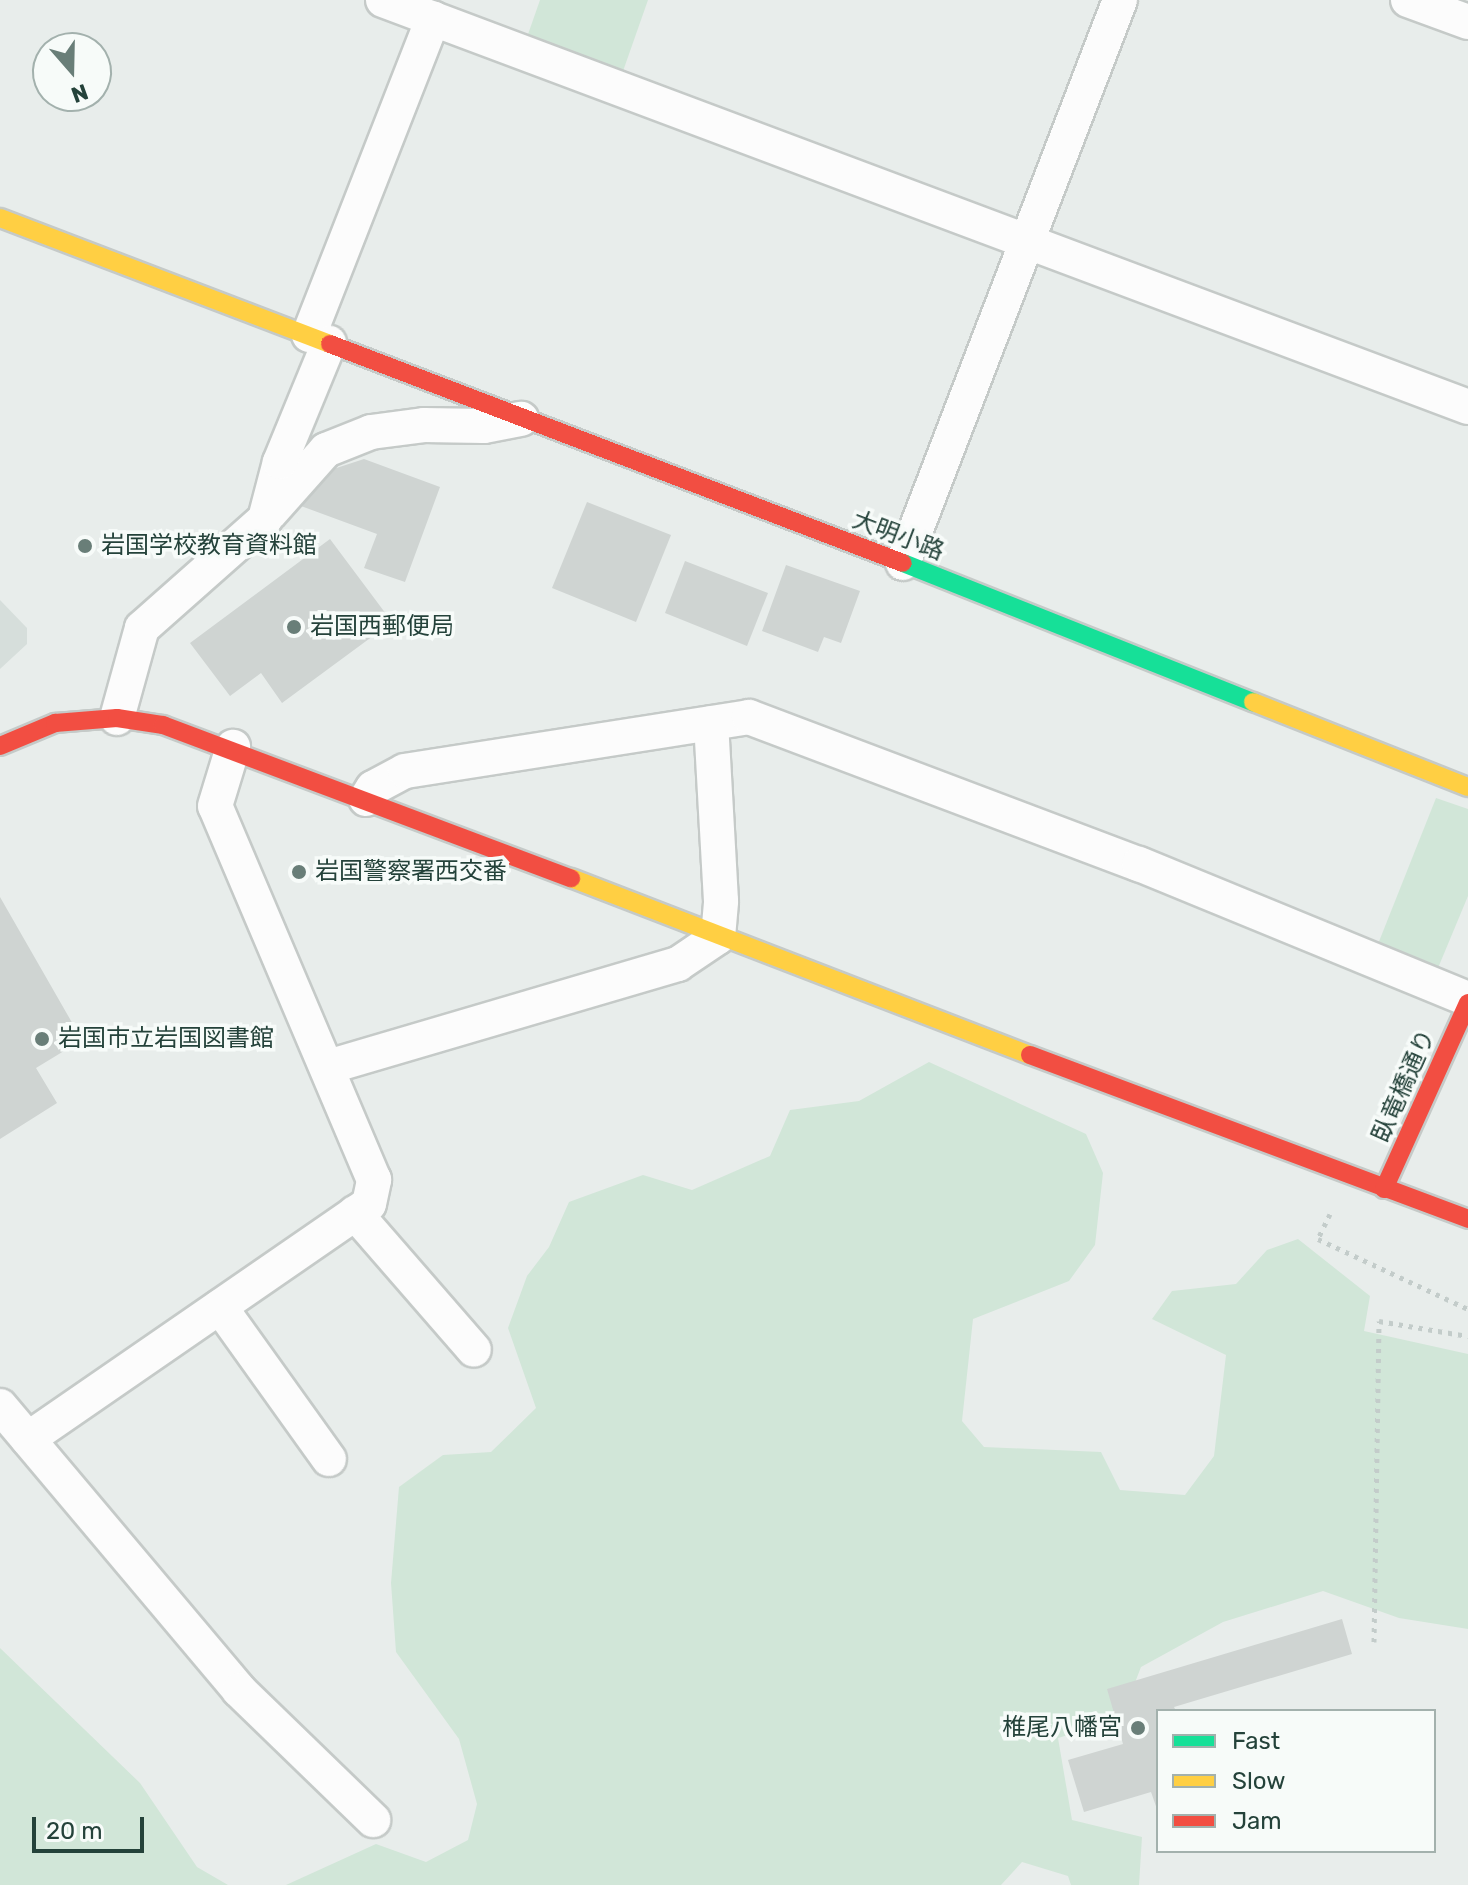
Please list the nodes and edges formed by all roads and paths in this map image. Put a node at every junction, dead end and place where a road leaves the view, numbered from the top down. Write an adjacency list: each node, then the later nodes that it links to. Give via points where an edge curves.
1 (383, 0): 4 (street)
2 (1120, 0): 7 (street)
3 (1408, 0): 5 (street)
4 (433, 18): 7 (street); 8 (street)
5 (1468, 22)
6 (0, 218): 8 (street, 大明小路)
7 (1027, 243): 9 (street); 12 (street)
8 (319, 339): 10 (street, 大明小路); 11 (street)
9 (1468, 407)
10 (521, 419): 11 (street, via 371,432 326,450); 12 (street, 大明小路)
11 (265, 519): 13 (street, via 142,628)
12 (903, 563): 17 (street, 大明小路)
13 (117, 718): 15 (street, via 55,723); 16 (street, via 163,725)
14 (711, 723): 18 (street, via 405,771 373,788); 19 (street, via 721,901); 20 (street, via 749,717 1139,864)
15 (0, 746)
16 (233, 747): 18 (street); 21 (street, via 215,806)
17 (1468, 787)
18 (366, 799): 19 (street)
19 (718, 937): 21 (street, via 678,964); 22 (street)
20 (1468, 1001): 23 (street, 臥竜橋通り)
21 (328, 1067): 24 (street, via 374,1180 369,1204)
22 (1347, 1177): 23 (street); 27 (path, via 1318,1239)
23 (1384, 1189): 25 (street)
24 (355, 1213): 26 (street); 29 (street)
25 (1468, 1219)
26 (220, 1307): 31 (street); 32 (street)
27 (1468, 1309)
28 (1468, 1336): 33 (path, via 1379,1321)
29 (474, 1350)
30 (0, 1406): 31 (street)
31 (28, 1439): 34 (street, via 239,1690)
32 (329, 1459)
33 (1374, 1642)
34 (373, 1820)

